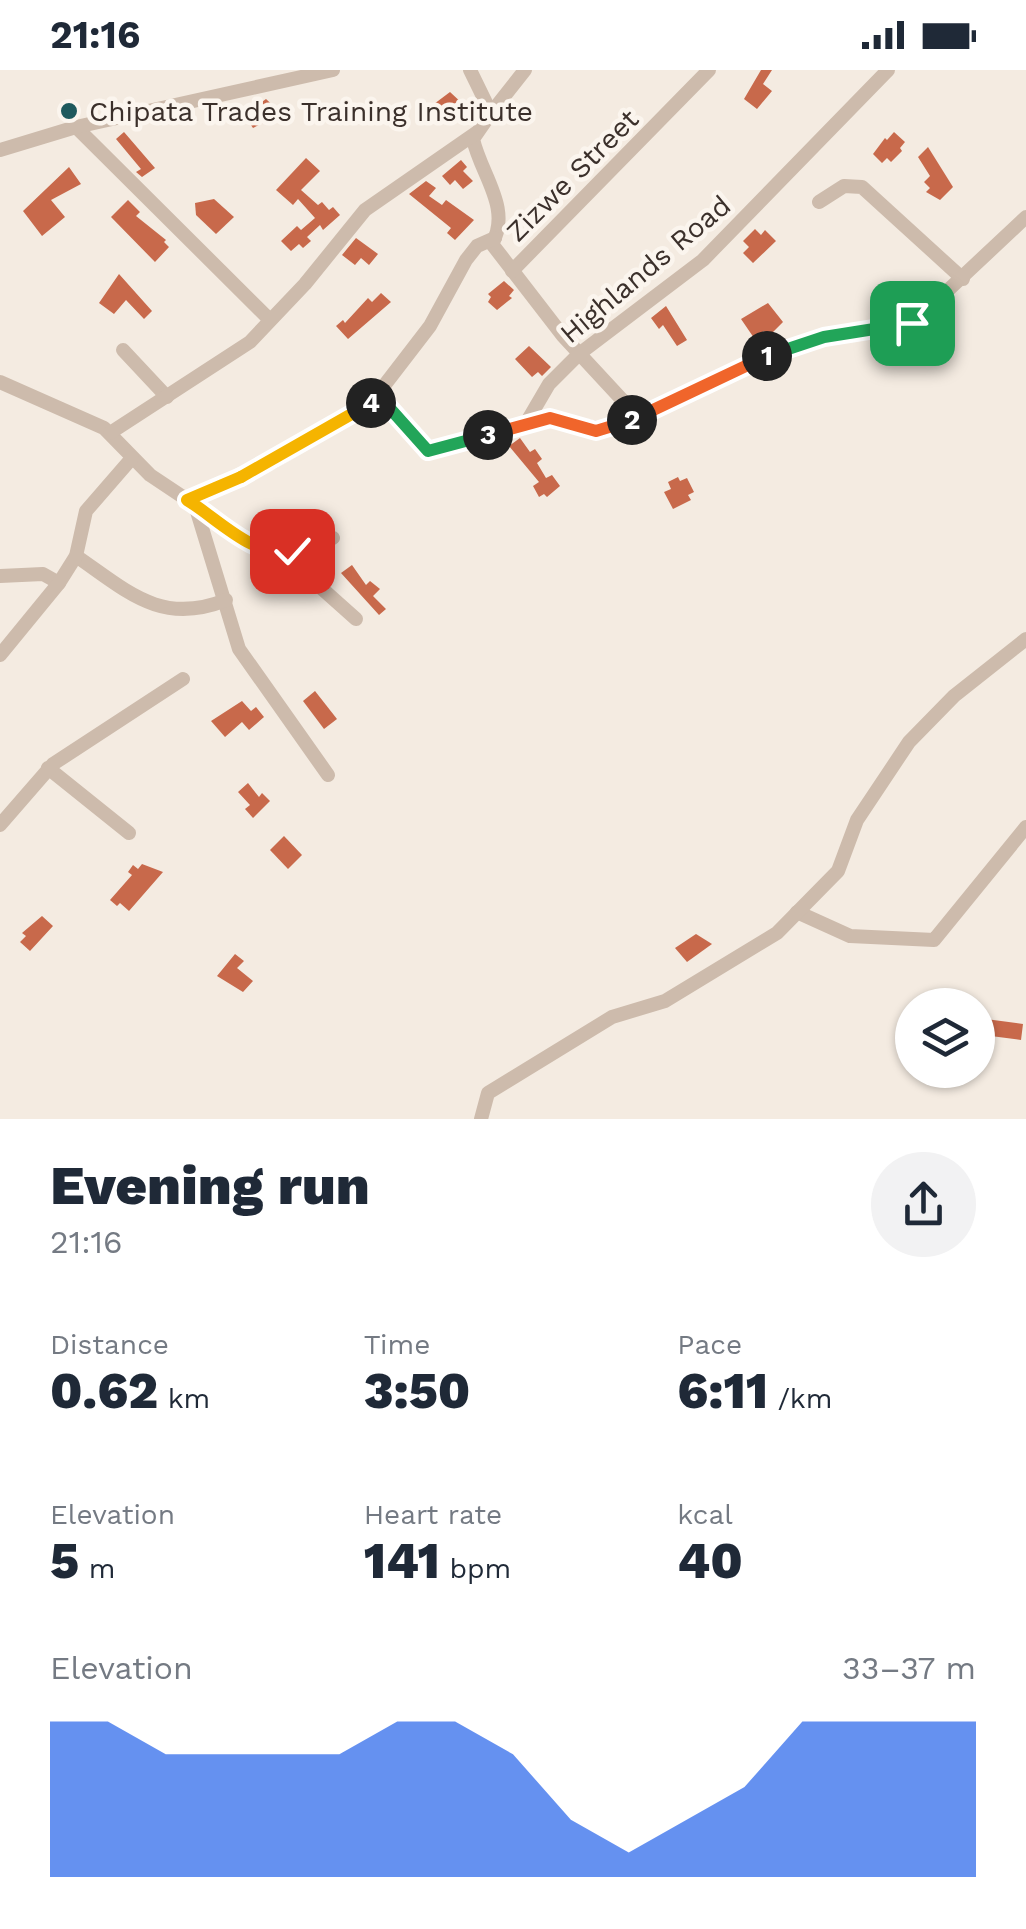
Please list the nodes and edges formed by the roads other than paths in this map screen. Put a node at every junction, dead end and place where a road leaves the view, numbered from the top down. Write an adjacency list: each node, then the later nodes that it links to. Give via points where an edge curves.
1 (470, 70): 6 (street)
2 (525, 70): 6 (street)
3 (709, 70): 13 (street, Zizwe Street)
4 (888, 70): 17 (street, Highlands Road, via 703,260)
5 (328, 71): 7 (street)
6 (491, 114): 8 (street)
7 (76, 127): 9 (street); 15 (street)
8 (476, 133): 12 (street, via 500,214); 15 (street, via 365,210)
9 (0, 150)
10 (819, 202): 14 (street, via 844,186 862,187)
11 (1026, 217): 14 (street)
12 (494, 238): 13 (street); 19 (street, via 466,260 430,326)
13 (512, 271): 17 (street)
14 (963, 280): 21 (street, via 912,323 802,343)
15 (270, 320): 20 (street, via 250,342)
16 (123, 350): 20 (street)
17 (580, 354): 21 (street); 22 (street, Highlands Road, via 549,384)
18 (0, 382): 23 (street)
19 (378, 395): 22 (street, via 428,451); 25 (street, via 273,462)
20 (168, 397): 23 (street)
21 (638, 416): 22 (street, via 601,431 550,418)
22 (525, 425)
23 (110, 433): 24 (street)
24 (132, 458): 25 (street); 28 (street, via 86,511)
25 (191, 502): 27 (street, via 258,547); 31 (street)
26 (333, 538): 27 (street)
27 (282, 553): 32 (street)
28 (76, 556): 30 (street); 31 (street, via 157,606 188,611)
29 (0, 576): 30 (street, via 43,574)
30 (58, 582): 34 (street)
31 (226, 600): 37 (street, via 242,656)
32 (356, 619)
33 (1026, 639): 41 (street, via 909,742 857,820 838,871)
34 (0, 654)
35 (184, 679): 36 (street)
36 (48, 768): 38 (street); 40 (street)
37 (328, 775)
38 (0, 825)
39 (1026, 828): 41 (street, via 934,940 850,936)
40 (129, 832)
41 (797, 912): 42 (street, via 777,933 665,1001 612,1017 488,1093)
42 (482, 1119)

